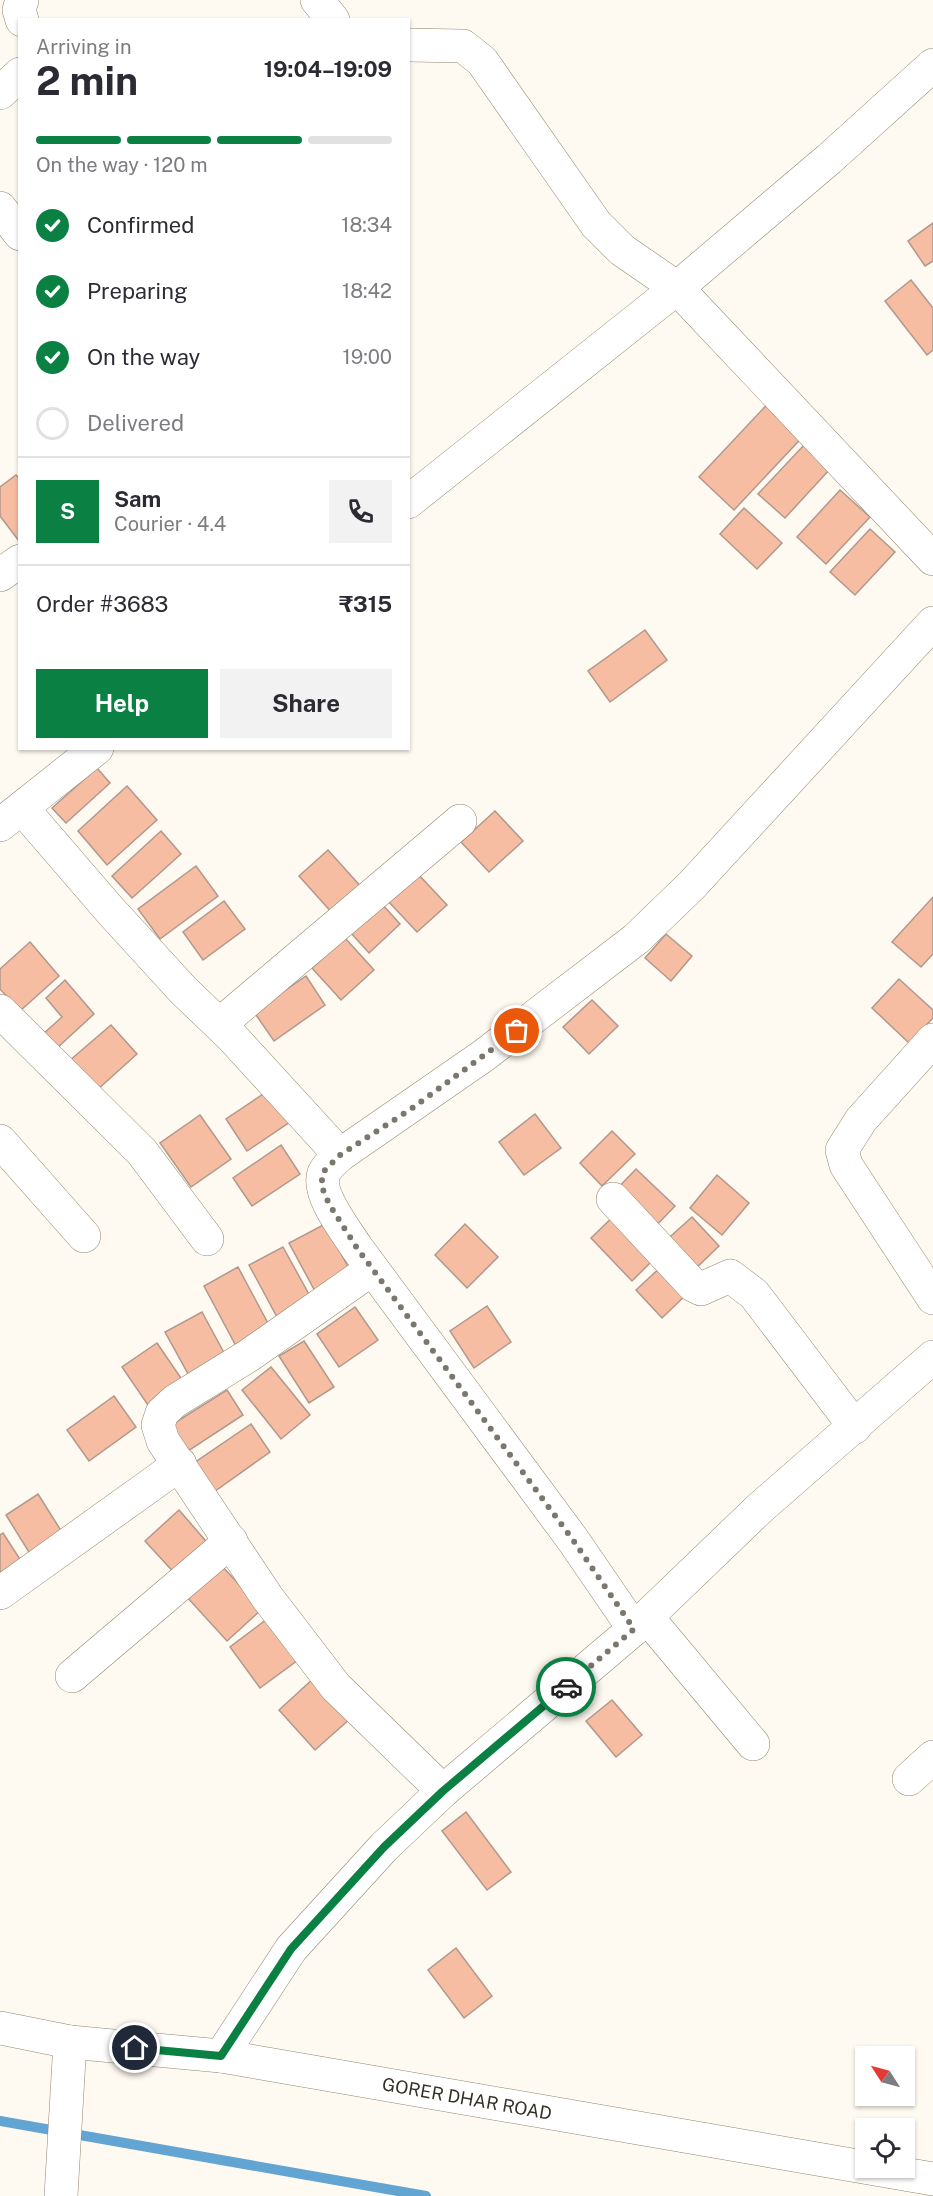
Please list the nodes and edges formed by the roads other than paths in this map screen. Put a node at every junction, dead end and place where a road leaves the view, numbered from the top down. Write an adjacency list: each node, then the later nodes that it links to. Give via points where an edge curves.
1 (21, 0): 3 (street)
2 (317, 0): 4 (street)
3 (22, 18)
4 (331, 18)
5 (410, 45): 11 (street, via 463,46 482,61 596,224 622,250)
6 (933, 65): 11 (street, via 830,159)
7 (18, 76): 8 (street)
8 (0, 93)
9 (0, 208): 10 (street)
10 (18, 231)
11 (677, 288): 12 (street); 13 (street)
12 (410, 500)
13 (933, 559)
14 (18, 562): 15 (street)
15 (0, 574)
16 (933, 623): 24 (street, via 692,885 636,939 483,1056)
17 (94, 750): 18 (street)
18 (11, 816): 21 (street, via 109,909)
19 (460, 821): 21 (street)
20 (0, 1011): 27 (street, via 142,1152)
21 (220, 1024): 24 (street)
22 (933, 1040): 29 (street, via 861,1120 842,1150 846,1165)
23 (0, 1141): 26 (street)
24 (340, 1155): 28 (street, via 324,1171 321,1185 329,1204)
25 (613, 1199): 31 (street, via 693,1285 701,1289 730,1276 754,1293)
26 (84, 1236)
27 (207, 1239)
28 (372, 1269): 32 (street, via 162,1413 158,1425 163,1441); 35 (street, via 573,1540)
29 (933, 1298)
30 (933, 1357): 31 (street)
31 (855, 1427): 35 (street, via 760,1508)
32 (180, 1464): 33 (street); 34 (street)
33 (231, 1541): 36 (street); 40 (street, via 267,1597 336,1687)
34 (0, 1593)
35 (640, 1623): 37 (street); 40 (street)
36 (72, 1676)
37 (753, 1744)
38 (933, 1757): 39 (street)
39 (909, 1779)
40 (443, 1791): 43 (street, via 384,1847 291,1949)
41 (0, 2028): 42 (street, GORER DHAR ROAD)
42 (70, 2042): 43 (street, GORER DHAR ROAD); 45 (street)
43 (221, 2056): 44 (street, GORER DHAR ROAD)
44 (933, 2179)
45 (61, 2196)

